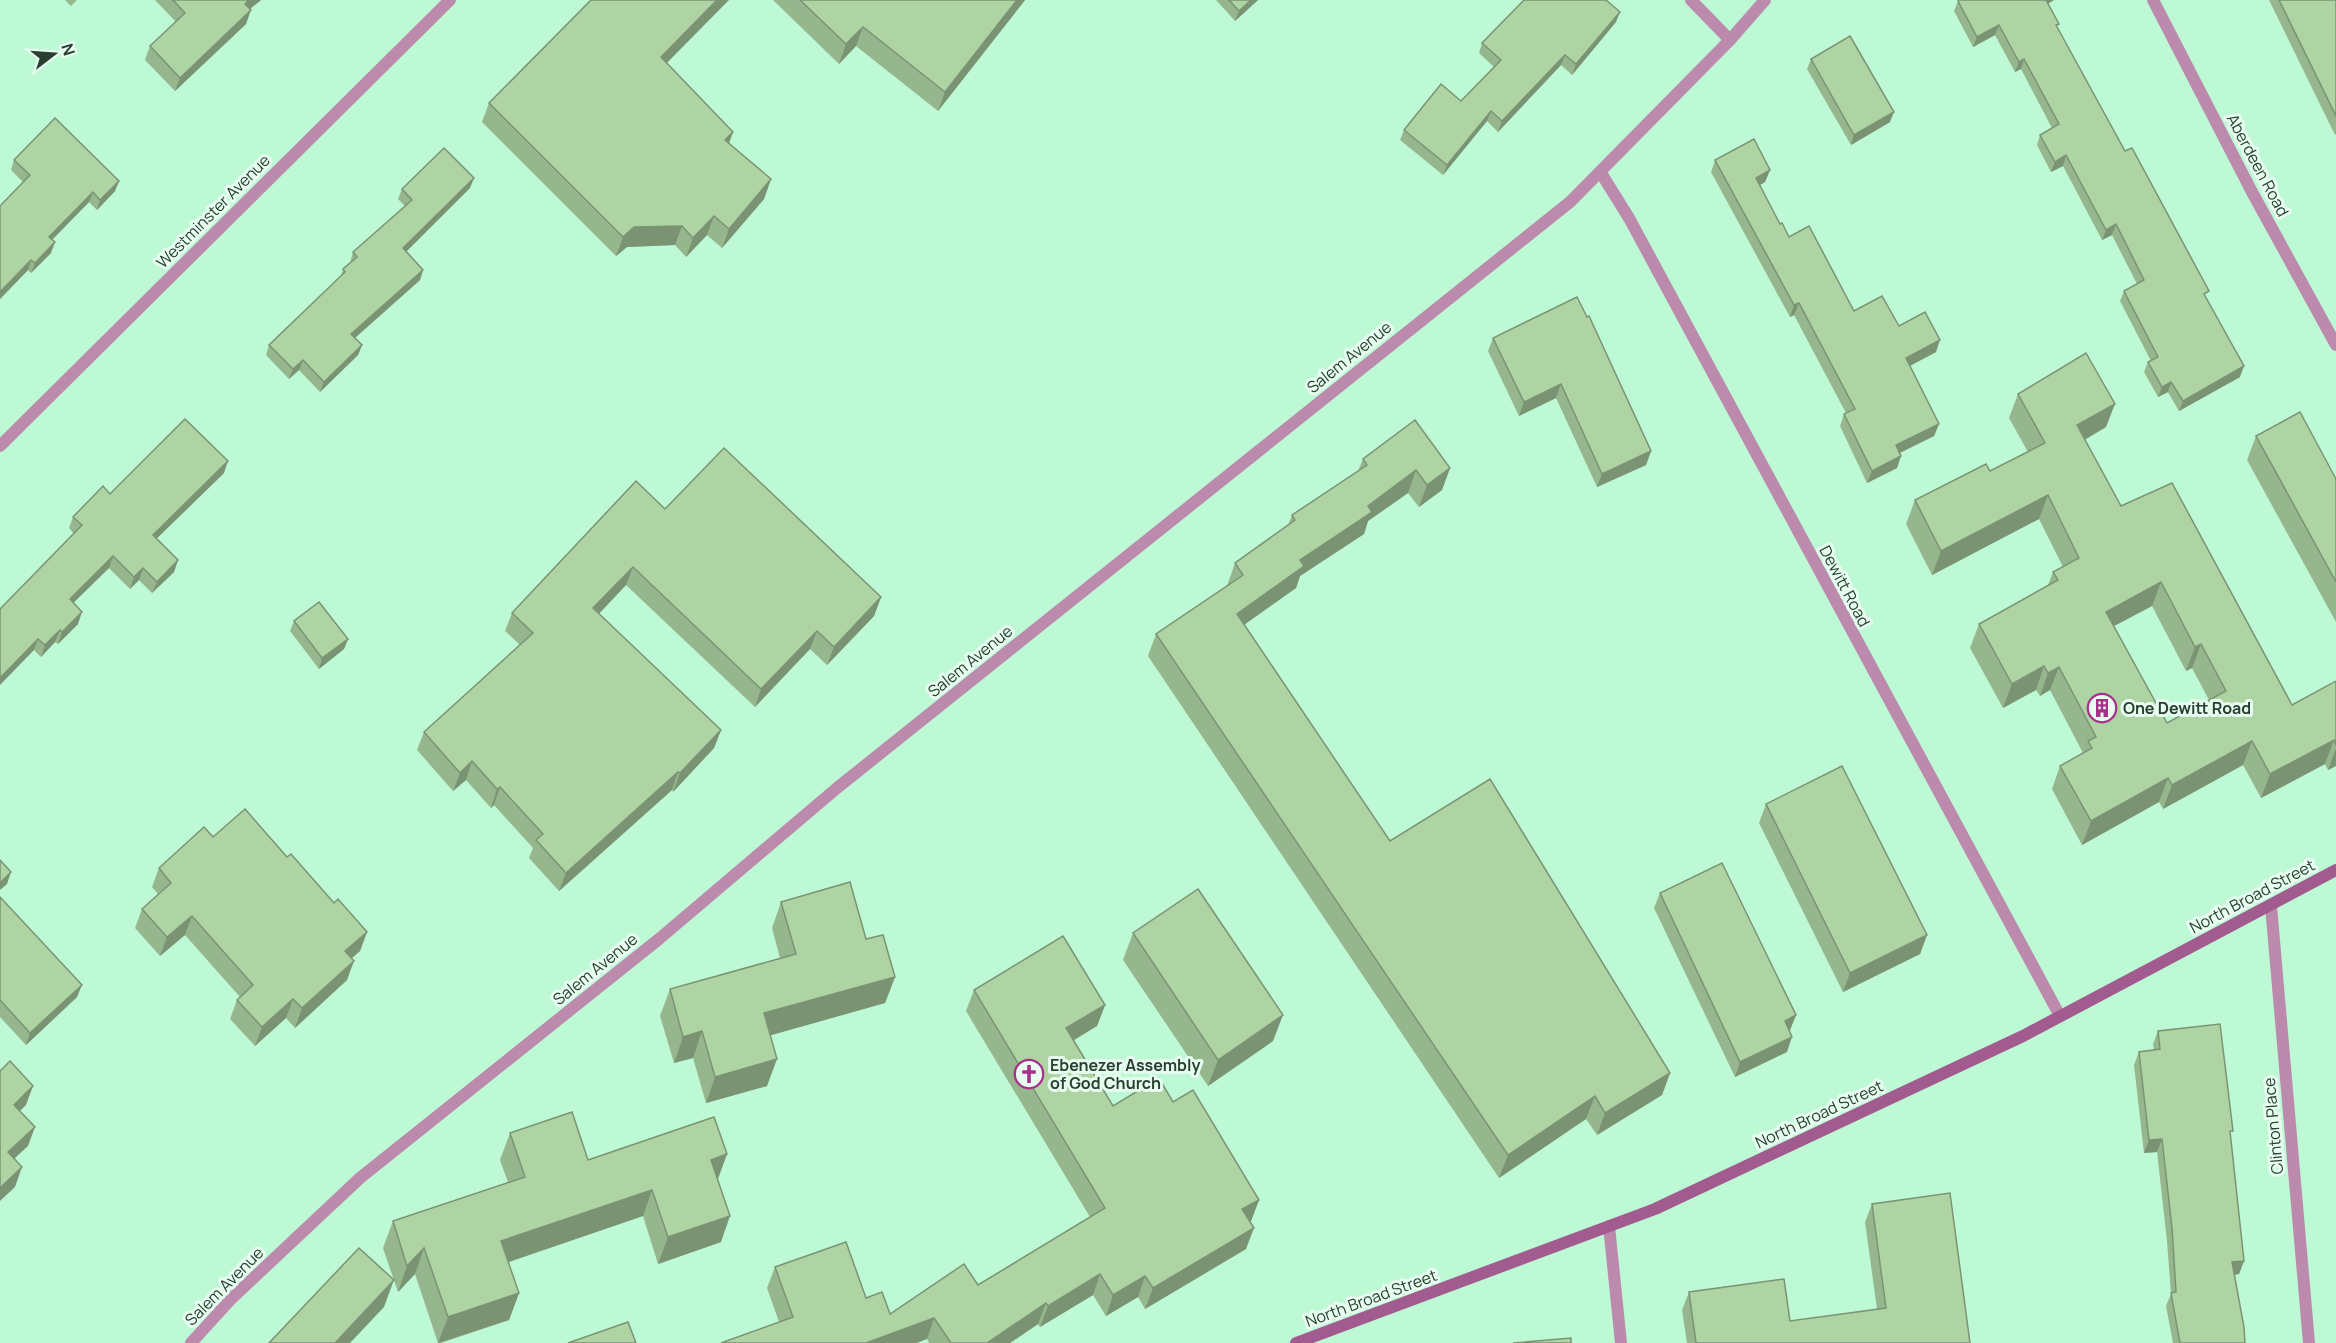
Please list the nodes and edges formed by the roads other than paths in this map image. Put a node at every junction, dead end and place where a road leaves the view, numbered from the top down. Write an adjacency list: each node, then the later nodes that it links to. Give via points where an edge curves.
1 (450, 0): 8 (street, Westminster Avenue)
2 (1691, 0): 5 (street)
3 (1765, 0): 5 (street, Salem Avenue)
4 (2153, 0): 7 (street, Aberdeen Road)
5 (1731, 40): 6 (street, Salem Avenue)
6 (1601, 173): 11 (street, Dewitt Road, via 1629,218); 13 (street, Salem Avenue, via 1570,202 845,782 659,939 360,1178 231,1299)
7 (2336, 345)
8 (0, 446)
9 (2336, 870): 10 (main road, North Broad Street)
10 (2271, 906): 11 (main road, North Broad Street); 16 (street, Clinton Place)
11 (2060, 1016): 12 (main road, North Broad Street, via 1675,1200)
12 (1609, 1226): 14 (main road, North Broad Street); 15 (street)
13 (191, 1343)
14 (1296, 1343)
15 (1621, 1343)
16 (2309, 1343)

